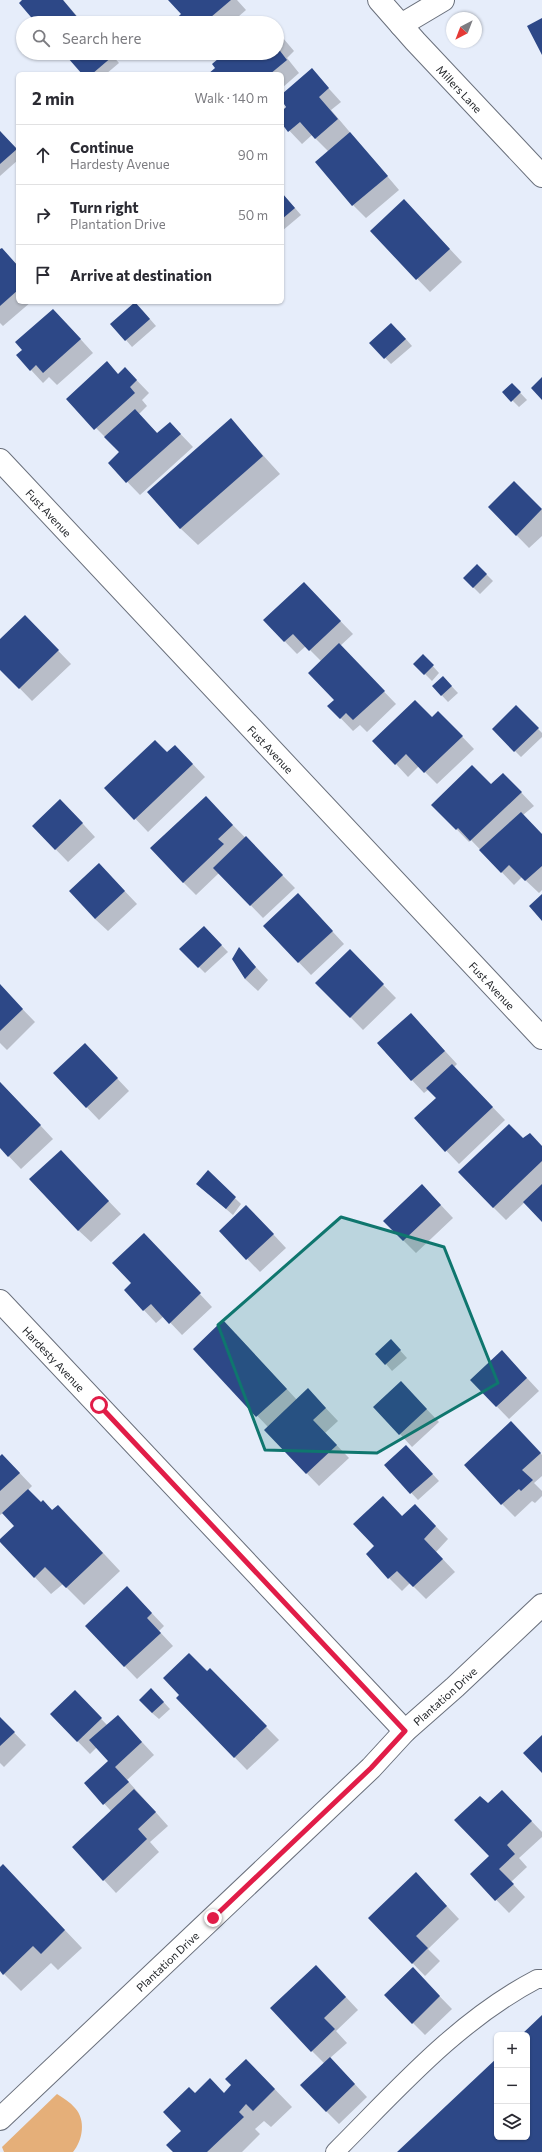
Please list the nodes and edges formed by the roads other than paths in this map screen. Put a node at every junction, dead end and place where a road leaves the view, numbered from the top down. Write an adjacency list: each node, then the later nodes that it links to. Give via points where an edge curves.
1 (379, 0): 3 (street, Millers Lane)
2 (443, 0): 3 (street)
3 (400, 24): 4 (street, Millers Lane)
4 (542, 176)
5 (0, 460): 6 (street, Fust Avenue)
6 (542, 1038)
7 (0, 1301): 9 (street, Hardesty Avenue)
8 (542, 1605): 9 (street, Plantation Drive)
9 (405, 1731): 11 (street, Plantation Drive, via 371,1768)
10 (542, 1979): 12 (lane, via 537,1979 508,1994 443,2044)
11 (0, 2119)
12 (335, 2152)

